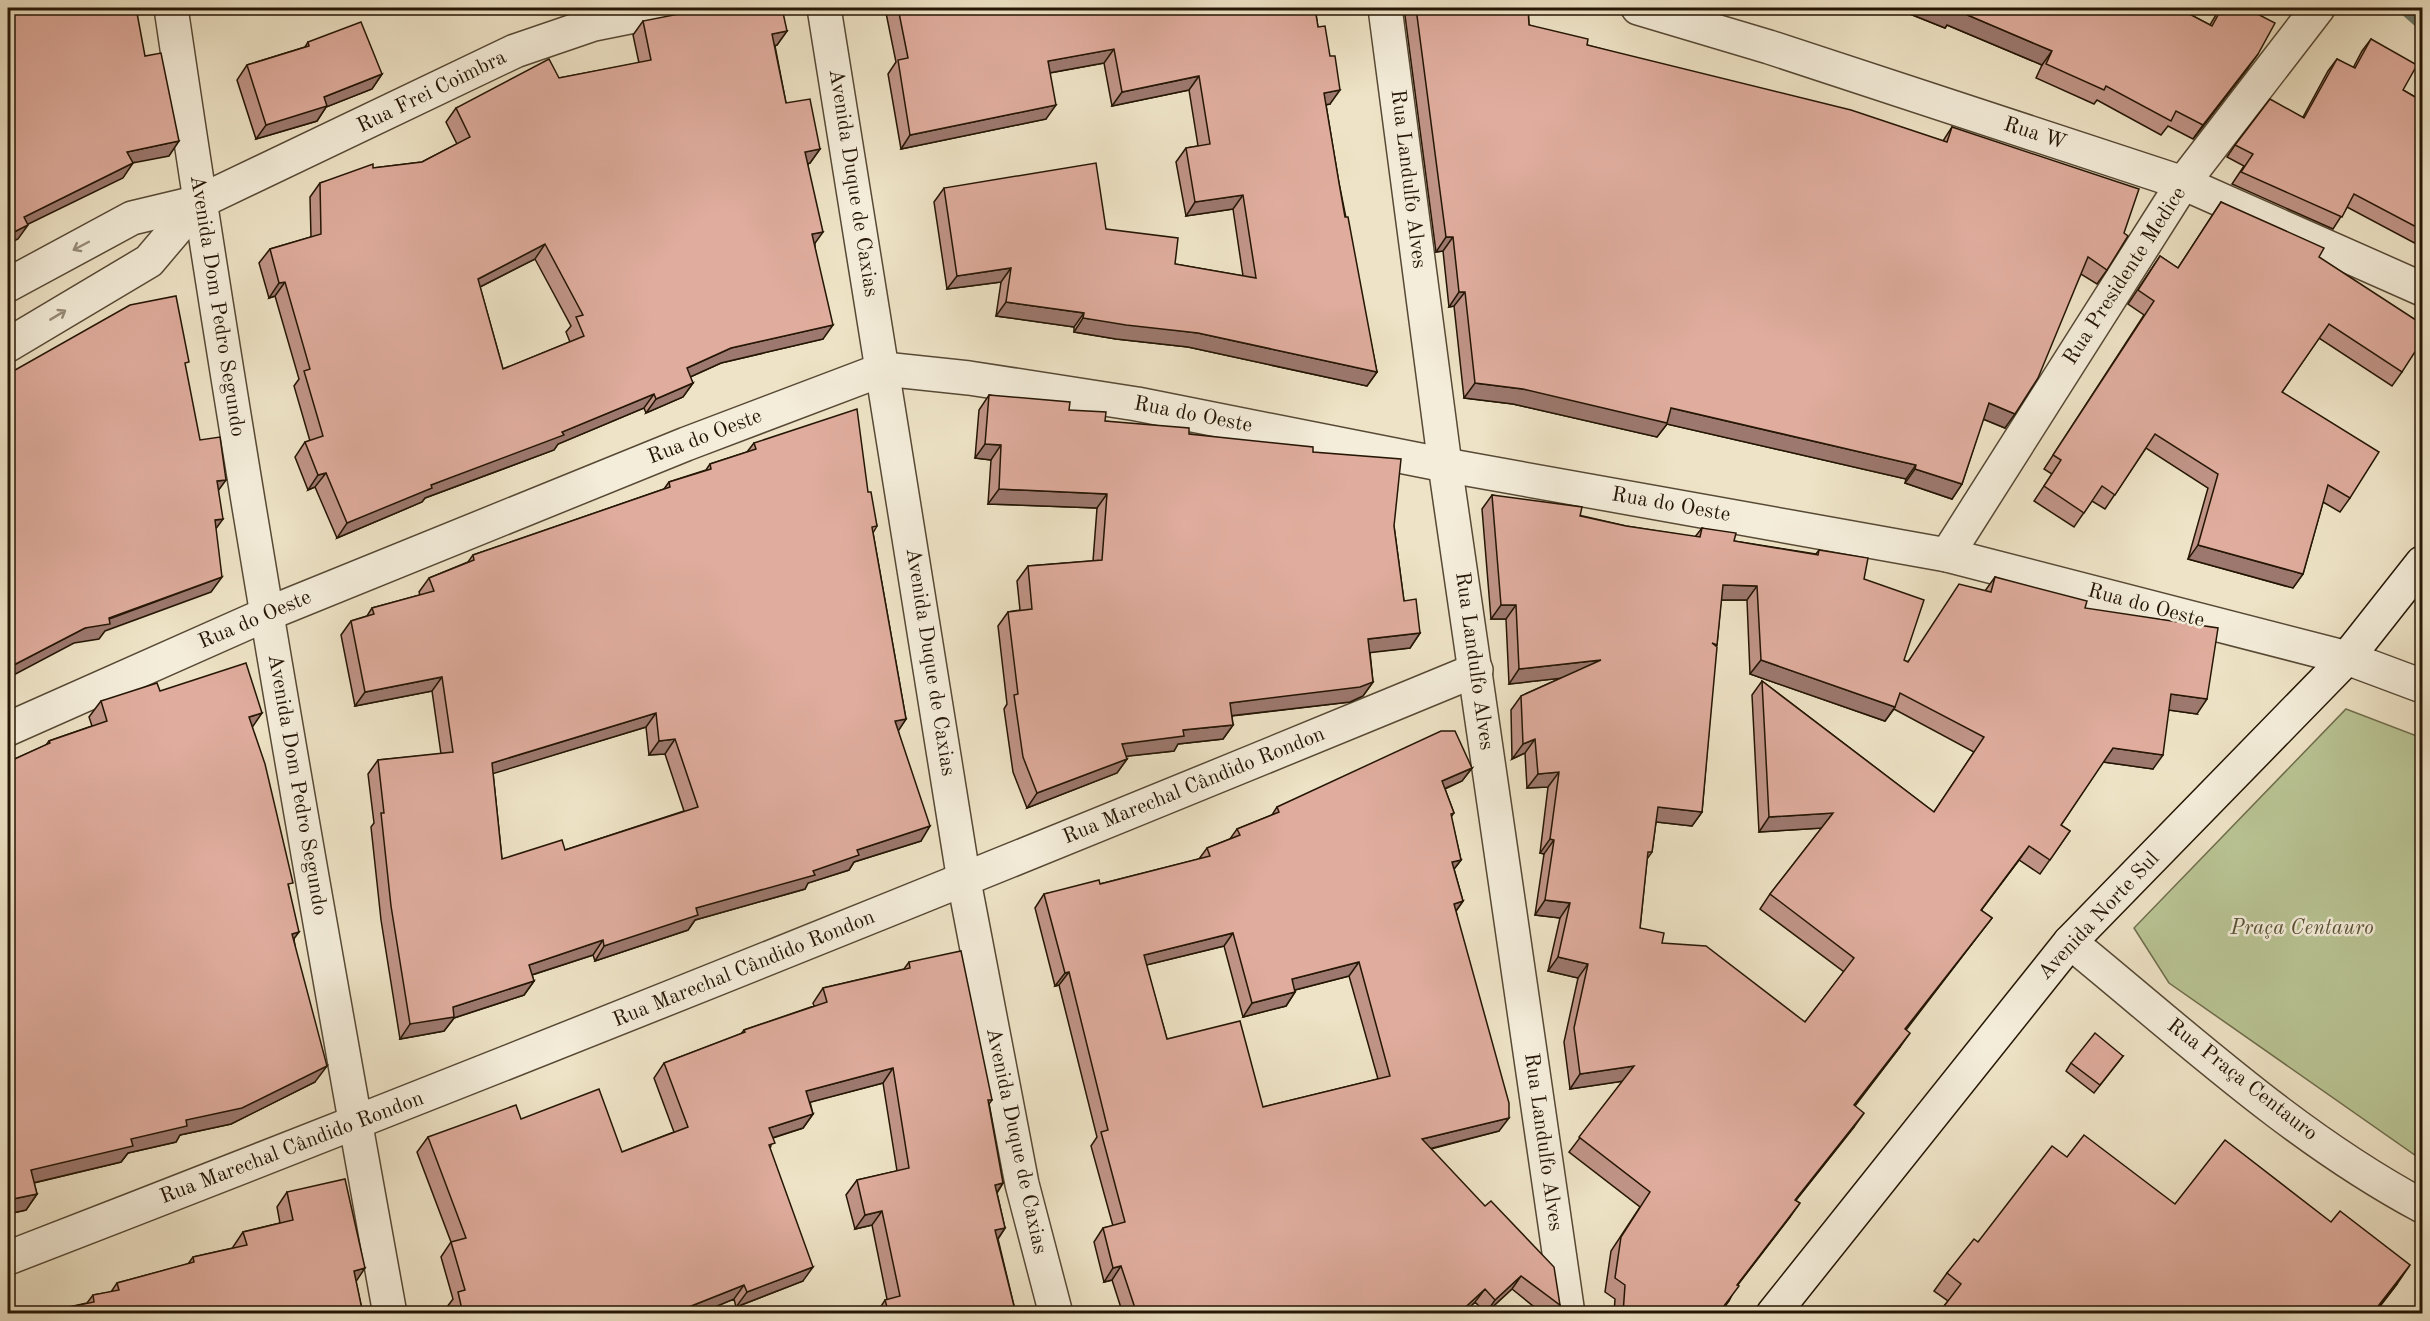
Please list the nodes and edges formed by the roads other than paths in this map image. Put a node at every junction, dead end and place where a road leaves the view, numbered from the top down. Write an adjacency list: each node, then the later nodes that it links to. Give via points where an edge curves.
1 (171, 8): 8 (street, Avenida Dom Pedro Segundo)
2 (674, 8): 8 (street, Rua Frei Coimbra, via 594,24 515,51)
3 (824, 8): 12 (street, Avenida Duque de Caxias)
4 (1385, 8): 13 (street, Rua Landulfo Alves)
5 (1638, 8): 7 (street, Rua W)
6 (2318, 8): 7 (street, Rua Presidente Medice)
7 (2183, 183): 10 (street, Rua W); 14 (street, Rua Presidente Medice)
8 (199, 202): 9 (street, Rua Frei Coimbra, one-way to 9, via 132,218); 11 (street, Rua Frei Coimbra, one-way to 8, via 149,261); 16 (street, Avenida Dom Pedro Segundo)
9 (8, 285)
10 (2422, 289)
11 (8, 345)
12 (884, 369): 13 (street, Rua do Oeste, via 1137,404); 16 (street, Rua do Oeste, via 686,444); 21 (street, Avenida Duque de Caxias)
13 (1445, 465): 14 (street, Rua do Oeste); 18 (street, Rua Landulfo Alves)
14 (1947, 555): 17 (street, Rua do Oeste)
15 (2422, 563): 17 (street, Avenida Norte Sul)
16 (267, 614): 20 (street, Rua do Oeste); 23 (street, Avenida Dom Pedro Segundo)
17 (2347, 658): 19 (street, Rua do Oeste); 22 (street, Avenida Norte Sul)
18 (1476, 670): 21 (street, Rua Marechal Cândido Rondon); 28 (street, Rua Landulfo Alves)
19 (2422, 686)
20 (8, 729)
21 (964, 881): 23 (street, Rua Marechal Cândido Rondon); 27 (street, Avenida Duque de Caxias, via 1022,1184)
22 (2070, 942): 24 (street, Rua Praça Centauro, via 2289,1119 2380,1183); 29 (street, Avenida Norte Sul)
23 (356, 1124): 25 (street, Rua Marechal Cândido Rondon); 26 (street, Avenida Dom Pedro Segundo)
24 (2422, 1206)
25 (8, 1258)
26 (390, 1314)
27 (1056, 1314)
28 (1568, 1314)
29 (1773, 1314)

